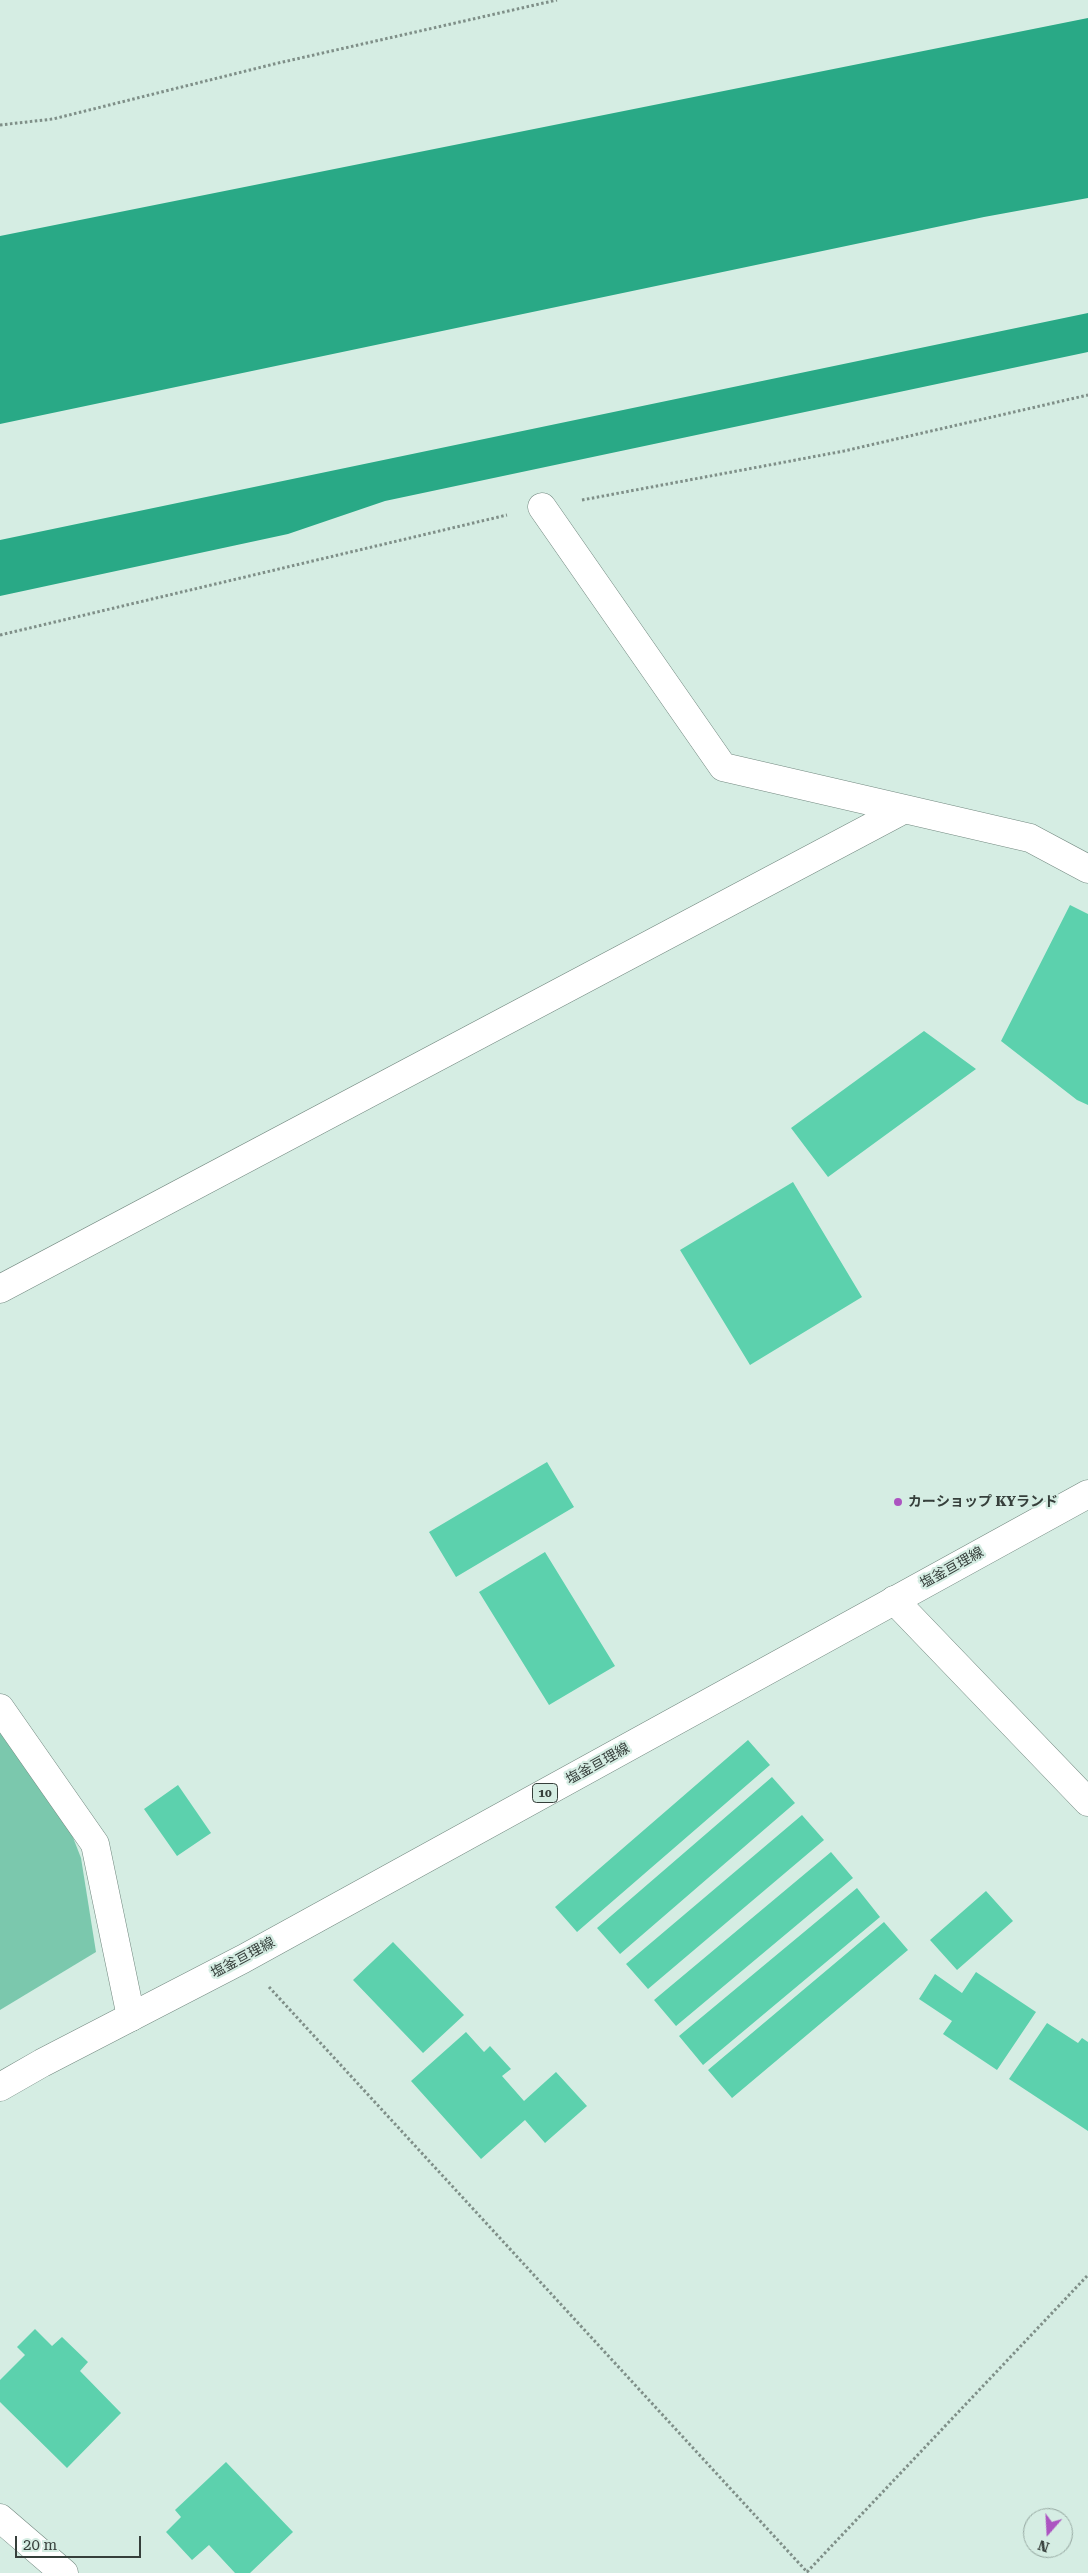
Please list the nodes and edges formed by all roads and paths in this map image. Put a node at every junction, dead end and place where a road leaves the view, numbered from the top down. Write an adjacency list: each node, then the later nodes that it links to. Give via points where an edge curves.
1 (557, 0): 2 (path, via 274,64 53,119)
2 (0, 126)
3 (542, 507): 4 (street, via 723,767)
4 (905, 808): 5 (street, via 1030,838); 6 (street)
5 (1088, 869)
6 (0, 1289)
7 (1087, 1493): 8 (street, 塩釜亘理線 / 10)
8 (894, 1600): 10 (street); 11 (street, 塩釜亘理線 / 10)
9 (0, 1708): 12 (street, via 96,1844)
10 (1088, 1802)
11 (243, 1959): 12 (street, 塩釜亘理線 / 10); 16 (path)
12 (131, 2017): 13 (street, 塩釜亘理線 / 10)
13 (0, 2087)
14 (1088, 2275): 16 (path)
15 (0, 2518): 17 (street)
16 (807, 2572)
17 (64, 2573)

